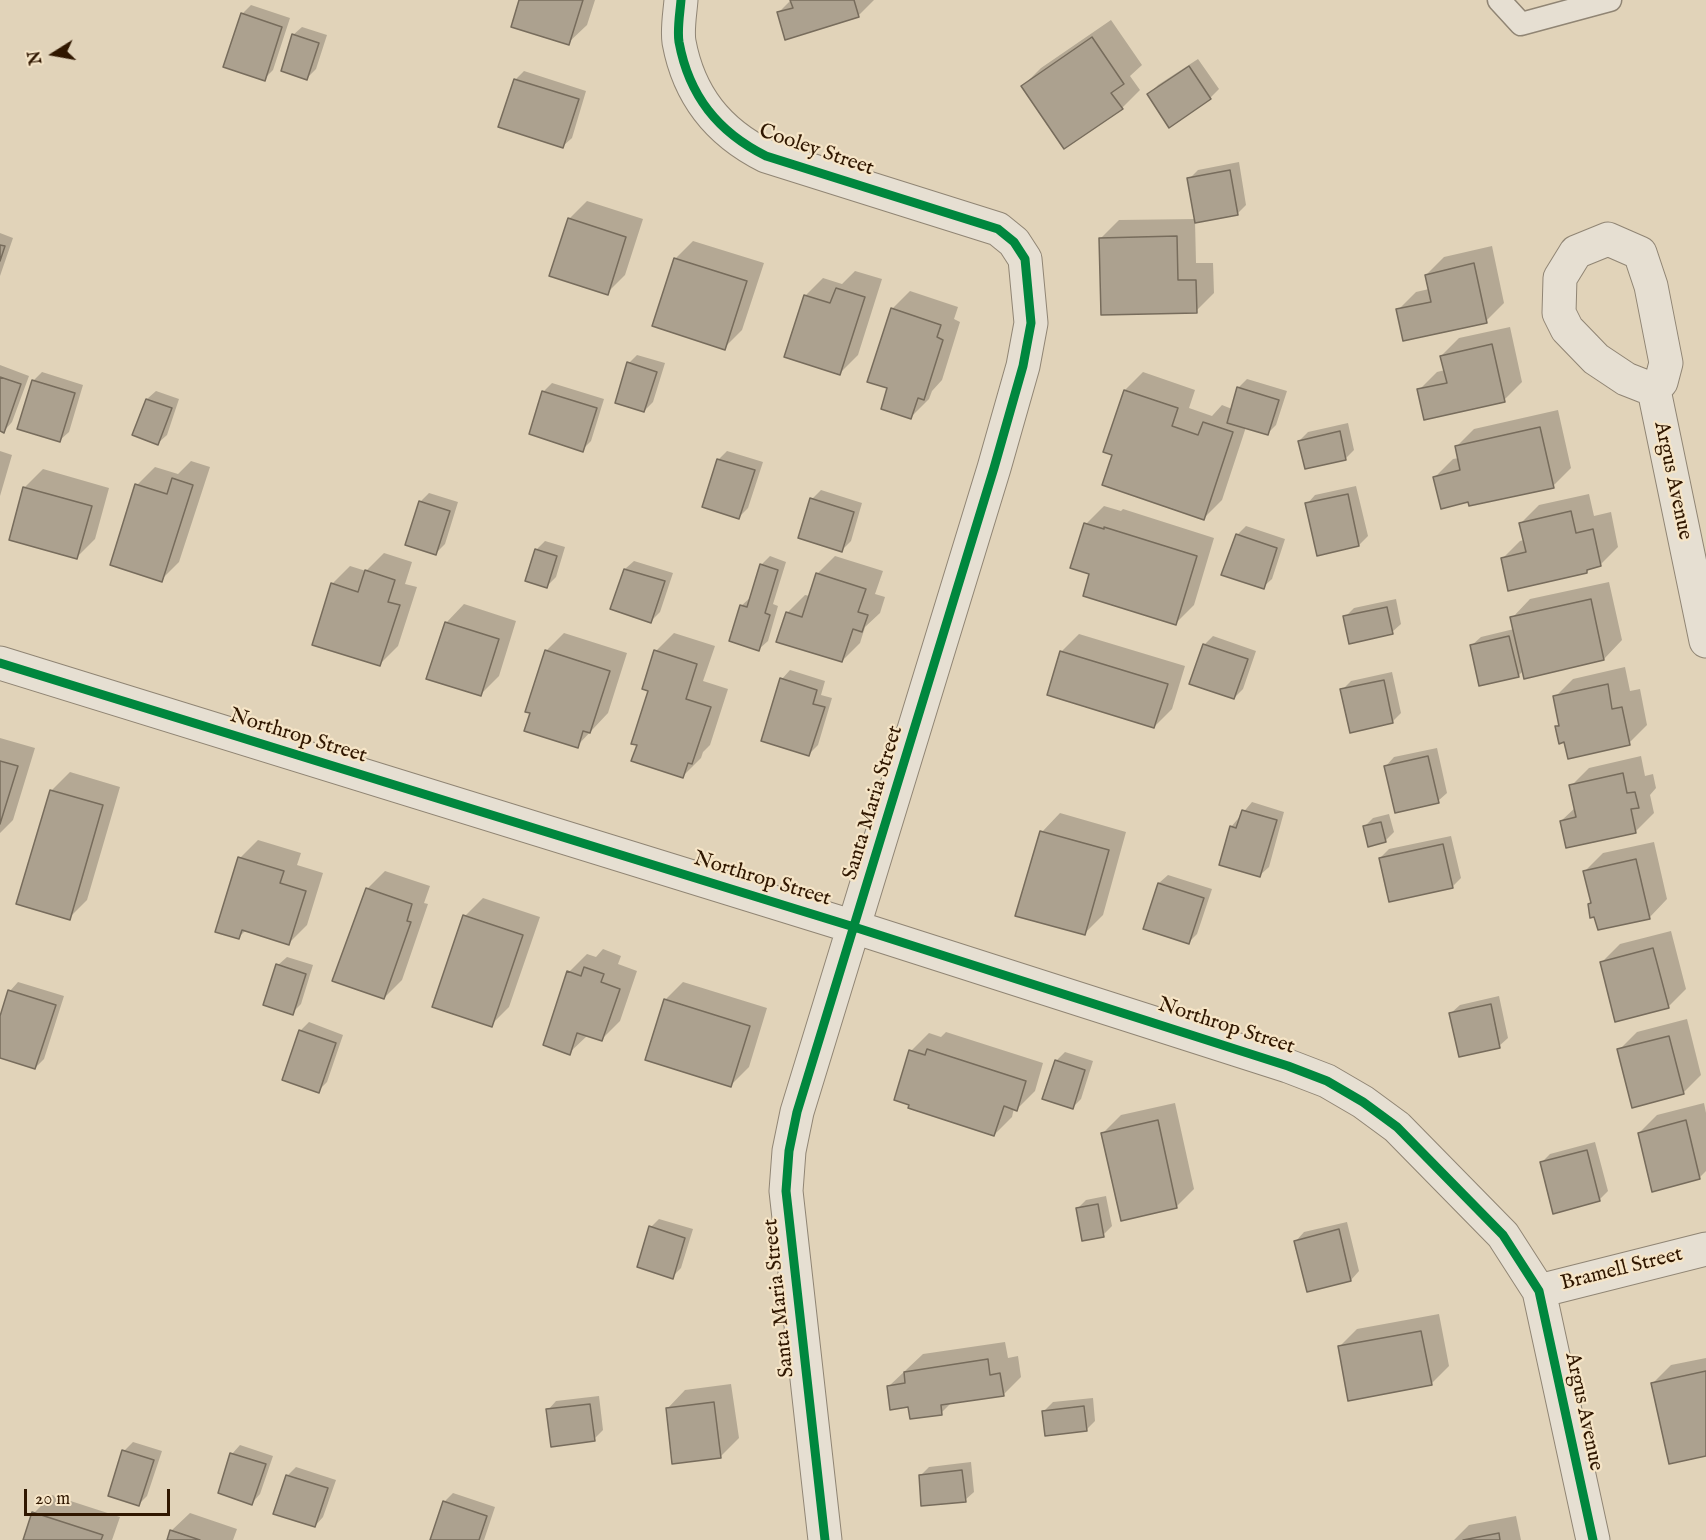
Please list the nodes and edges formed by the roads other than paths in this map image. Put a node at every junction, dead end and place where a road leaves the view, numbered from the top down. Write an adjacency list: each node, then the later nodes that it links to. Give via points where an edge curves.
1 (681, 0): 4 (street, Cooley Street, via 679,40 690,84 711,116 742,144 766,156 998,229 1014,242)
2 (1499, 0): 3 (lane, via 1521,24)
3 (1610, 0)
4 (1025, 259): 8 (street, Santa Maria Street, via 1031,323 1023,366)
5 (1654, 390): 6 (street, Argus Avenue)
6 (1706, 641)
7 (0, 663): 8 (street, Northrop Street)
8 (854, 927): 10 (street, Northrop Street, via 1327,1081 1396,1127 1503,1235); 11 (street, Santa Maria Street, via 797,1112 786,1191)
9 (1706, 1249): 10 (street, Bramell Street)
10 (1539, 1291): 12 (street, Argus Avenue)
11 (825, 1540)
12 (1593, 1540)

